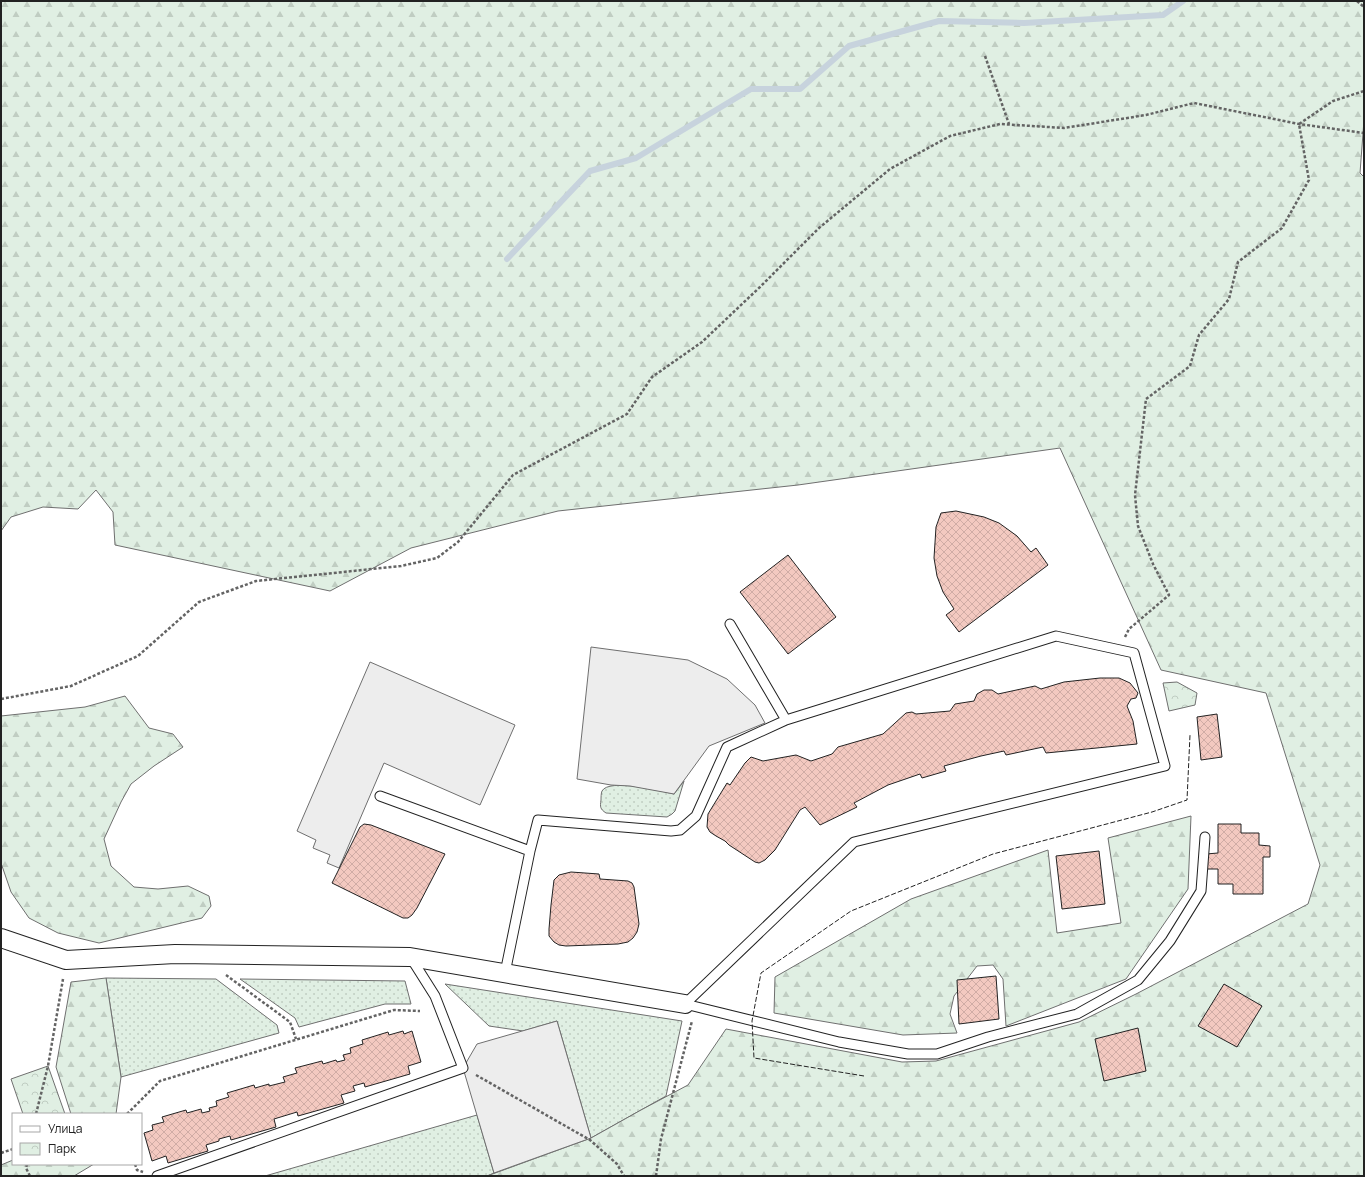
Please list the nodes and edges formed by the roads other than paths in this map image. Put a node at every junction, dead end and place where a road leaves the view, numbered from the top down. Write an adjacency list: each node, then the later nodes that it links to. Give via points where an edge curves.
1 (730, 624): 2 (lane)
2 (786, 720): 5 (lane, via 727,748 696,816 680,830 538,820); 9 (lane, via 1056,636 1134,653 1165,766 854,842)
3 (380, 796): 5 (lane)
4 (1205, 837): 9 (lane, via 1201,891 1170,941 1138,980 1078,1014 988,1037 937,1054 908,1054 839,1042)
5 (530, 851): 8 (lane)
6 (1, 938): 7 (street, via 66,960 176,954)
7 (410, 957): 8 (street); 10 (lane, via 435,996 463,1068)
8 (505, 973): 9 (street)
9 (690, 1005)
10 (157, 1176)

